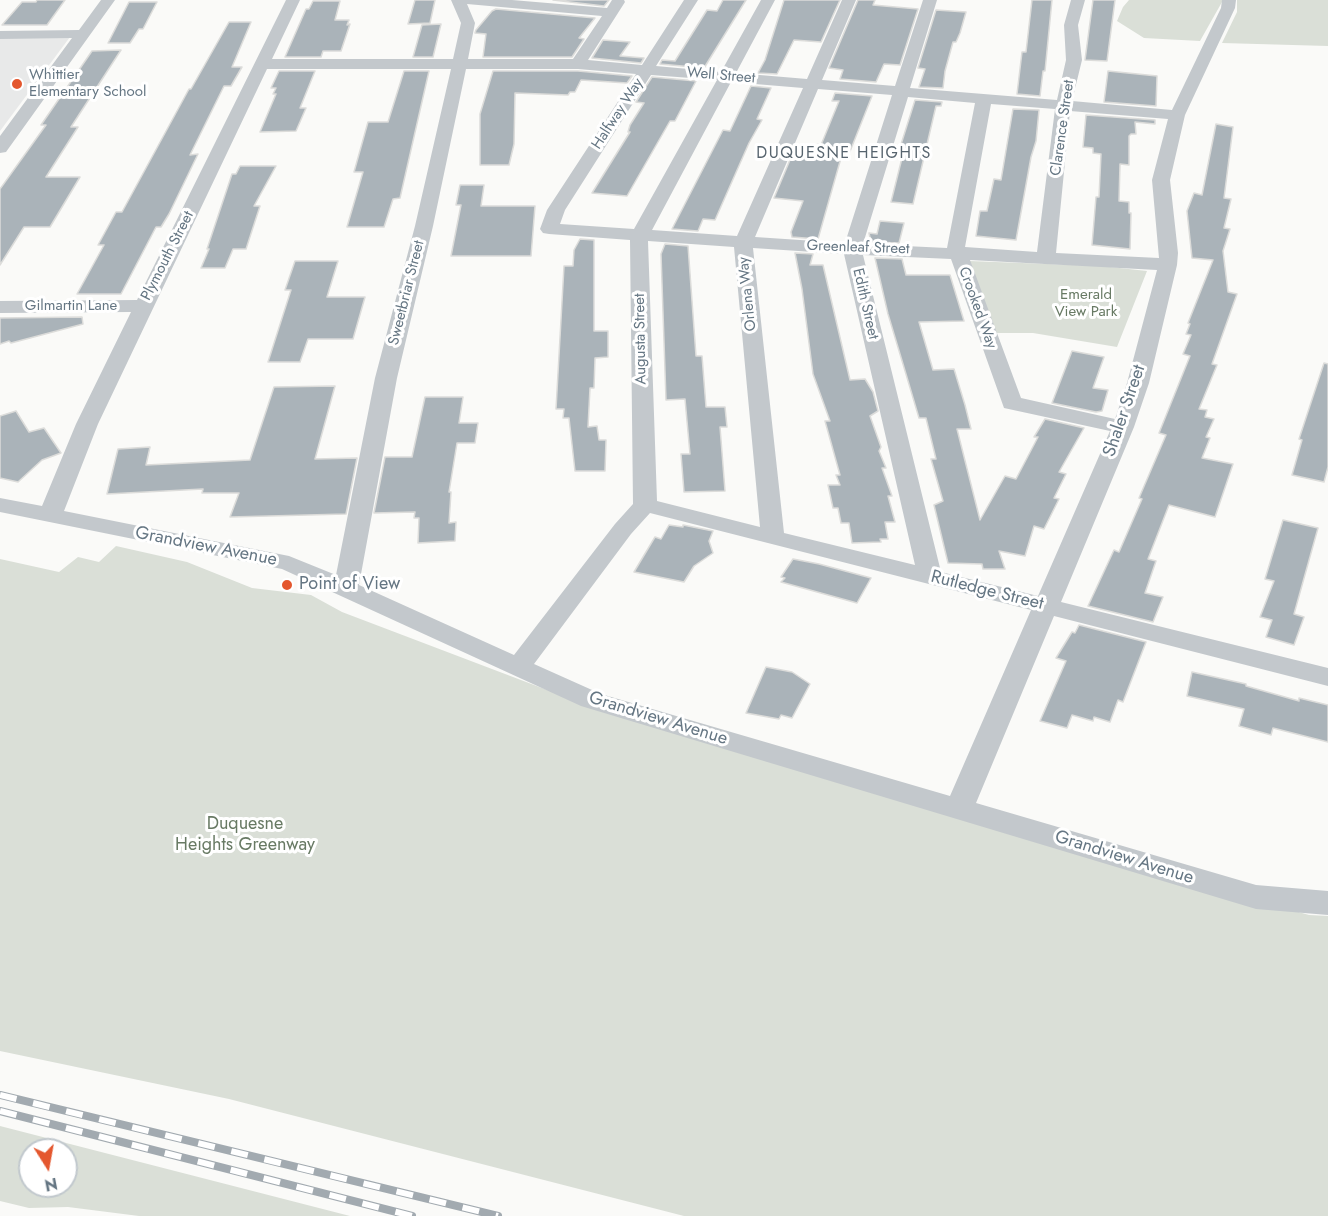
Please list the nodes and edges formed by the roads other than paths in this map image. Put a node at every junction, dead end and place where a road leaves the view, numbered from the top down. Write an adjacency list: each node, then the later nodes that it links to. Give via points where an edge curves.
1 (108, 0): 15 (street)
2 (293, 0): 17 (street, Plymouth Street)
3 (458, 0): 18 (street, Sweetbriar Street, via 468,23)
4 (466, 0): 13 (street)
5 (513, 0): 13 (street)
6 (620, 0): 14 (street)
7 (691, 0): 20 (street, Halfway Way)
8 (768, 0): 21 (street, Augusta Street)
9 (849, 0): 22 (street, Orlena Way)
10 (930, 0): 23 (street, Edith Street)
11 (1078, 0): 25 (street, Clarence Street, via 1071,25 1074,60)
12 (1229, 0): 26 (street, Shaler Street)
13 (550, 8): 14 (street)
14 (610, 13): 19 (street)
15 (84, 34): 16 (street); 27 (street)
16 (0, 35)
17 (264, 64): 18 (street, Well Street); 35 (street, Plymouth Street)
18 (460, 64): 19 (street, Well Street); 43 (street, Sweetbriar Street, via 386,378)
19 (578, 64): 20 (street, Well Street)
20 (647, 70): 21 (street, Well Street); 28 (street, Halfway Way, via 556,210)
21 (726, 77): 22 (street, Well Street); 29 (street, Augusta Street)
22 (812, 83): 23 (street, Well Street); 30 (street, Orlena Way)
23 (902, 92): 24 (street, Well Street); 31 (street, Edith Street)
24 (984, 99): 25 (street, Well Street); 32 (street, Crooked Way)
25 (1063, 106): 26 (street, Well Street); 33 (street, Clarence Street)
26 (1176, 115): 34 (street, Shaler Street, via 1161,180)
27 (0, 148)
28 (549, 230): 29 (street, Greenleaf Street)
29 (639, 237): 30 (street, Greenleaf Street); 39 (street, Augusta Street)
30 (742, 243): 31 (street, Greenleaf Street); 41 (street, Orlena Way)
31 (852, 249): 32 (street, Greenleaf Street); 42 (street, Edith Street)
32 (958, 254): 33 (street, Greenleaf Street); 37 (street, Crooked Way, via 1012,403)
33 (1046, 257): 34 (street, Greenleaf Street)
34 (1168, 265): 37 (street, Shaler Street)
35 (143, 306): 36 (street, Gilmartin Lane); 40 (street, Plymouth Street, via 87,424)
36 (0, 307)
37 (1123, 427): 44 (street, Shaler Street)
38 (0, 505): 40 (street, Grandview Avenue)
39 (645, 505): 41 (street, Rutledge Street); 45 (street)
40 (50, 516): 43 (street, Grandview Avenue, via 289,563)
41 (772, 537): 42 (street, Rutledge Street)
42 (930, 577): 44 (street, Rutledge Street)
43 (346, 589): 45 (street, Grandview Avenue)
44 (1045, 606): 46 (street, Rutledge Street); 47 (street, Shaler Street)
45 (518, 667): 47 (street, Grandview Avenue, via 591,700)
46 (1327, 673)
47 (959, 808): 48 (street, Grandview Avenue, via 1256,897)
48 (1328, 903)

